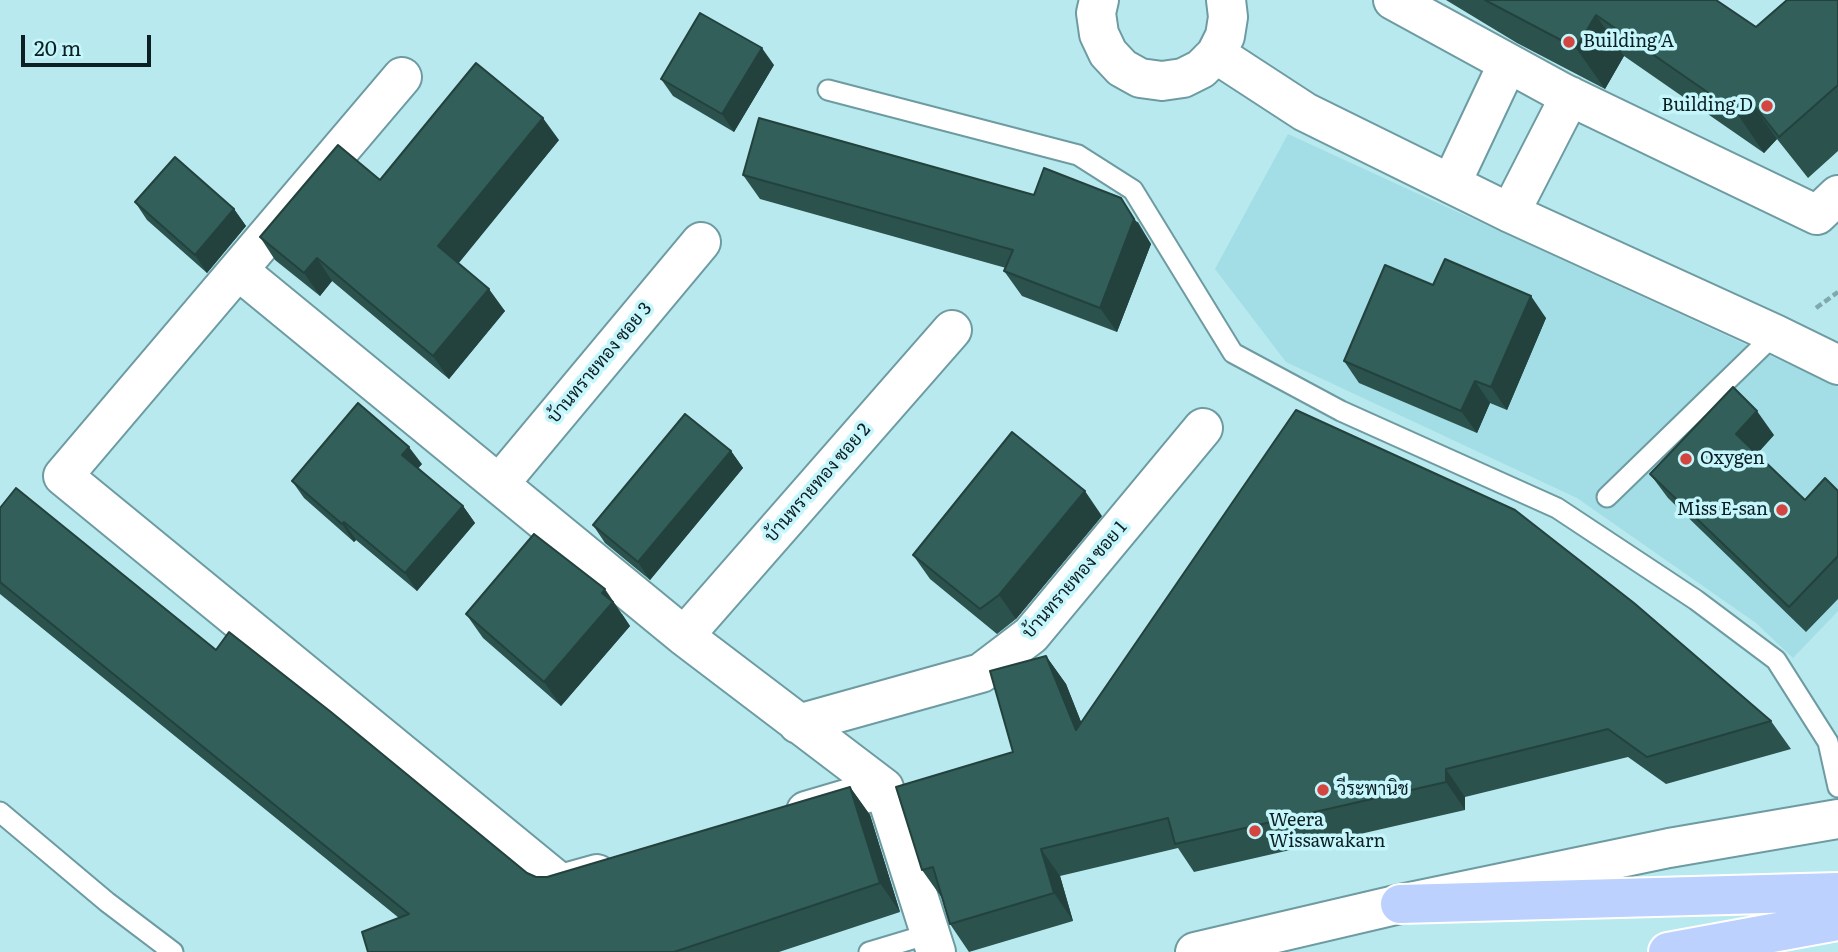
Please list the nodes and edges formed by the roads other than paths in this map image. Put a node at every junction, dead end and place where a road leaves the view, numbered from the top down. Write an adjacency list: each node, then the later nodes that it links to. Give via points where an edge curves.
1 (1099, 0): 4 (street, via 1099,34 1108,53 1140,78 1183,78)
2 (1226, 0): 4 (street, via 1225,36)
3 (1392, 0): 5 (street)
4 (1216, 54): 9 (street, via 1305,113)
5 (1508, 63): 8 (street); 9 (street)
6 (402, 77): 13 (street)
7 (828, 90): 22 (lane, via 1078,155 1133,190 1233,353 1341,411 1556,508 1696,600 1776,660 1828,743)
8 (1570, 96): 10 (street, via 1817,215); 11 (street)
9 (1451, 184): 11 (street)
10 (1838, 195)
11 (1510, 213): 15 (street)
12 (701, 242): 18 (street, บ้านทรายทอง ซอย 3)
13 (239, 271): 18 (street); 27 (street, via 63,476 561,884)
14 (952, 330): 20 (street, บ้านทรายทอง ซอย 2)
15 (1775, 334): 16 (street); 19 (lane)
16 (1838, 365)
17 (1203, 428): 21 (street, บ้านทรายทอง ซอย 1, via 1031,635 981,673)
18 (499, 484): 20 (street)
19 (1607, 497)
20 (684, 636): 21 (street)
21 (798, 724): 23 (street)
22 (1838, 787)
23 (884, 788): 26 (street); 31 (street)
24 (0, 812): 32 (lane)
25 (1838, 819): 29 (street, via 1669,848)
26 (768, 822)
27 (626, 865)
28 (1838, 892): 29 (highway)
29 (1400, 904): 34 (street)
30 (1838, 920): 35 (highway)
31 (932, 943): 33 (lane)
32 (173, 952)
33 (869, 952)
34 (1195, 952)
35 (1668, 952)

